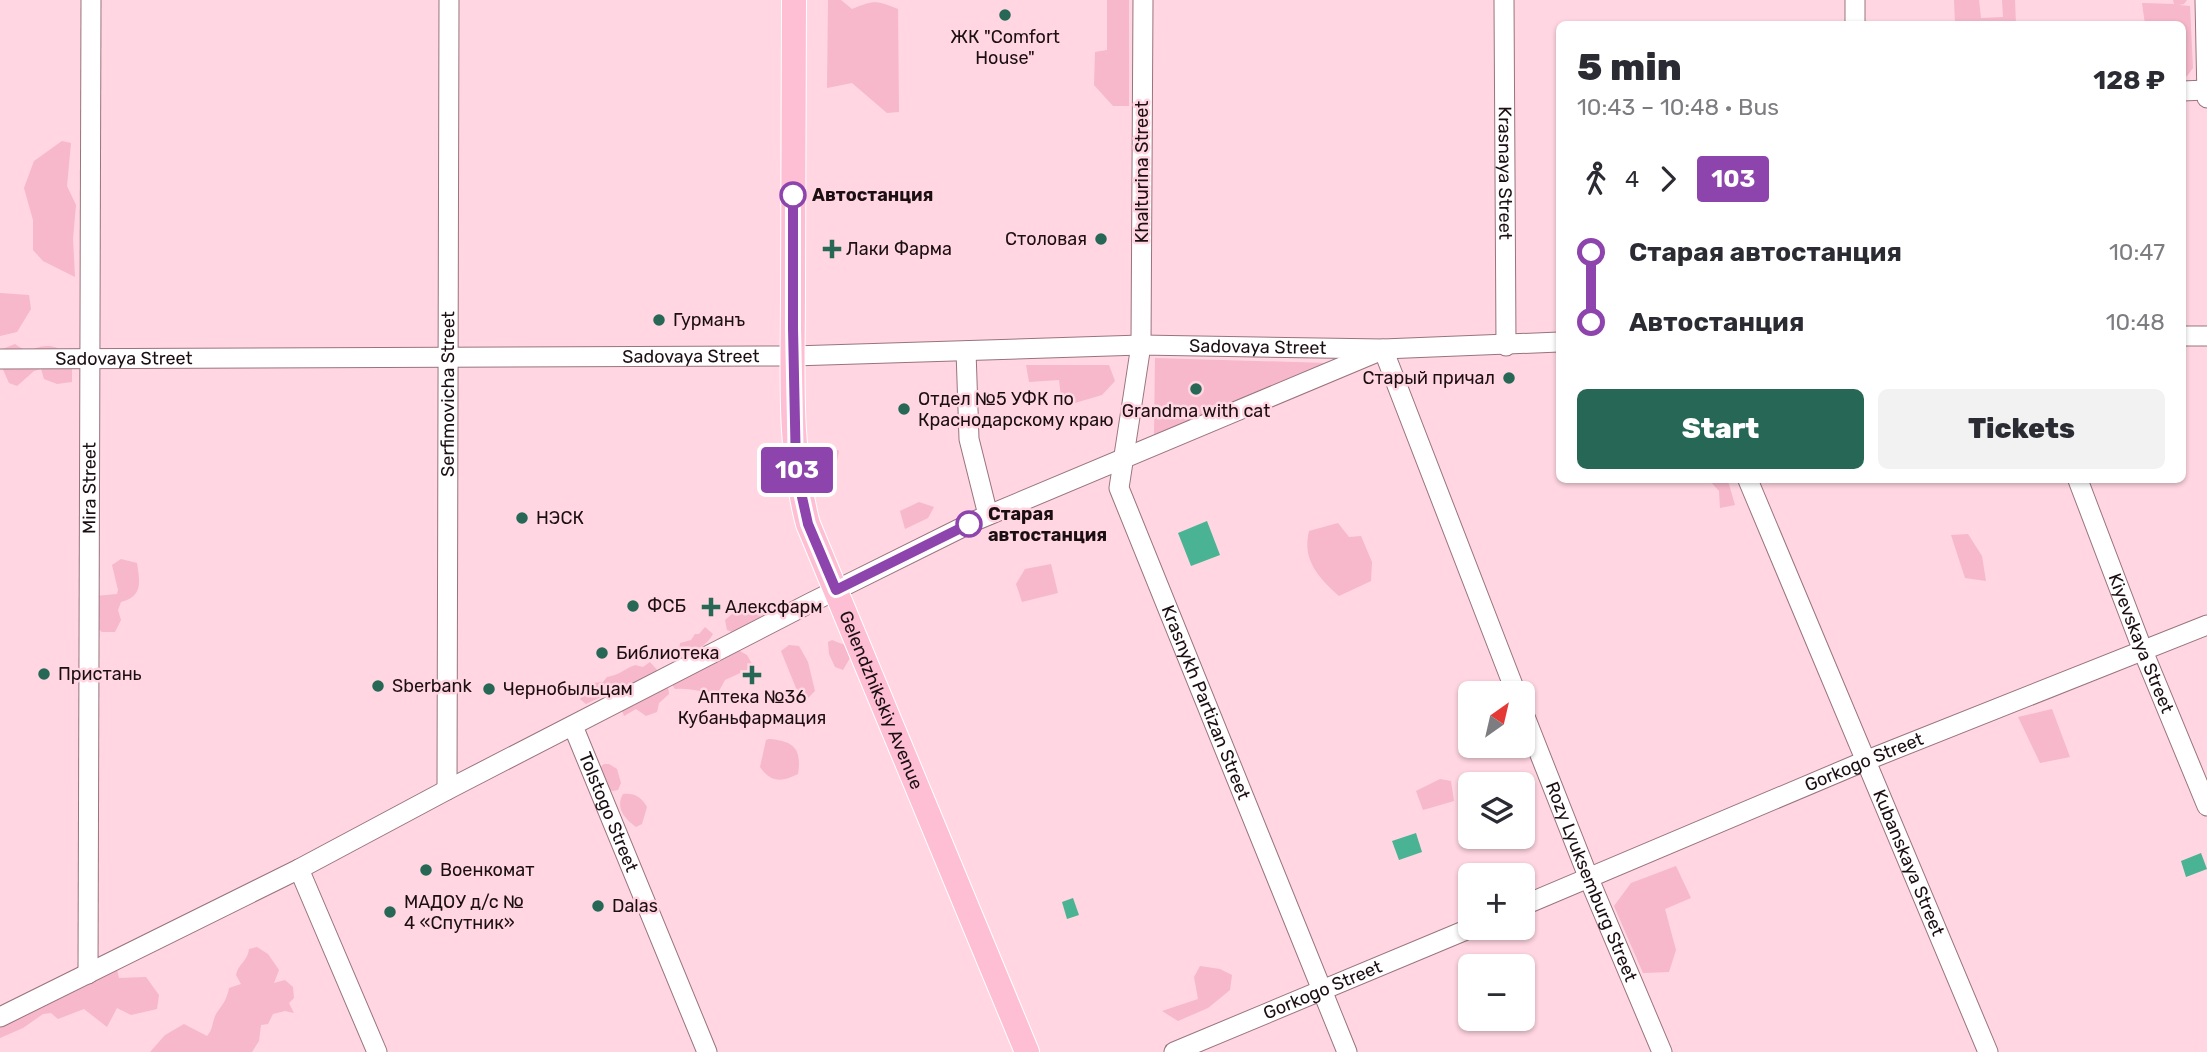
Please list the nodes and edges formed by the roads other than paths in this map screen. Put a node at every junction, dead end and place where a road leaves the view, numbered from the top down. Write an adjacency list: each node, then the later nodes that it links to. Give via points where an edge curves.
1 (91, 0): 20 (street, Mira Street)
2 (449, 0): 21 (street, Serfimovicha Street)
3 (794, 0): 19 (main road, Gelendzhikskiy Avenue)
4 (1143, 0): 15 (street, Khalturina Street)
5 (1504, 0): 16 (street, Krasnaya Street)
6 (1856, 0): 8 (street)
7 (2204, 0): 9 (street)
8 (1855, 21)
9 (2207, 90): 10 (street); 11 (street)
10 (2186, 91)
11 (2207, 98)
12 (2186, 336): 13 (street)
13 (2207, 336)
14 (1556, 342): 16 (street, Sadovaya Street)
15 (1141, 345): 17 (street, Sadovaya Street); 18 (street, Sadovaya Street); 23 (street, Krasnykh Partizan Street)
16 (1506, 346): 17 (street, Sadovaya Street)
17 (1383, 349): 23 (street, Sadovaya Street); 30 (street)
18 (966, 351): 19 (street, Sadovaya Street); 26 (street, via 969,439)
19 (793, 356): 21 (street, Sadovaya Street); 27 (main road, Gelendzhikskiy Avenue, via 801,497)
20 (89, 357): 21 (street, Sadovaya Street); 22 (street, Sadovaya Street); 40 (street, Mira Street)
21 (450, 357): 34 (street, Serfimovicha Street)
22 (0, 359)
23 (1125, 459): 26 (street, Sadovaya Street); 41 (street, Krasnykh Partizan Street, via 1119,488)
24 (1749, 483): 33 (street, Kubanskaya Street)
25 (2079, 483): 29 (street, Kiyevskaya Street)
26 (988, 515): 27 (street, Sadovaya Street)
27 (836, 590): 31 (street, Sadovaya Street); 45 (main road, Gelendzhikskiy Avenue)
28 (2207, 625): 29 (street, Gorkogo Street)
29 (2143, 650): 33 (street, Gorkogo Street); 35 (street, Kiyevskaya Street)
30 (1511, 681)
31 (573, 726): 34 (street, Sadovaya Street); 44 (street, Tolstogo Street)
32 (1535, 742): 37 (street, Rozy Lyuksemburg Street)
33 (1865, 761): 37 (street, Gorkogo Street); 49 (street, Kubanskaya Street)
34 (447, 790): 36 (street, Sadovaya Street)
35 (2207, 806)
36 (303, 876): 40 (street, Sadovaya Street); 43 (street)
37 (1589, 879): 38 (street, Gorkogo Street); 48 (street, Rozy Lyuksemburg Street)
38 (1535, 901)
39 (1458, 933): 41 (street, Gorkogo Street)
40 (88, 974): 42 (street, Sadovaya Street)
41 (1321, 989): 46 (street, Gorkogo Street); 47 (street, Krasnykh Partizan Street)
42 (0, 1017)
43 (377, 1052)
44 (707, 1052)
45 (1027, 1052)
46 (1174, 1052)
47 (1347, 1052)
48 (1662, 1052)
49 (1988, 1052)

